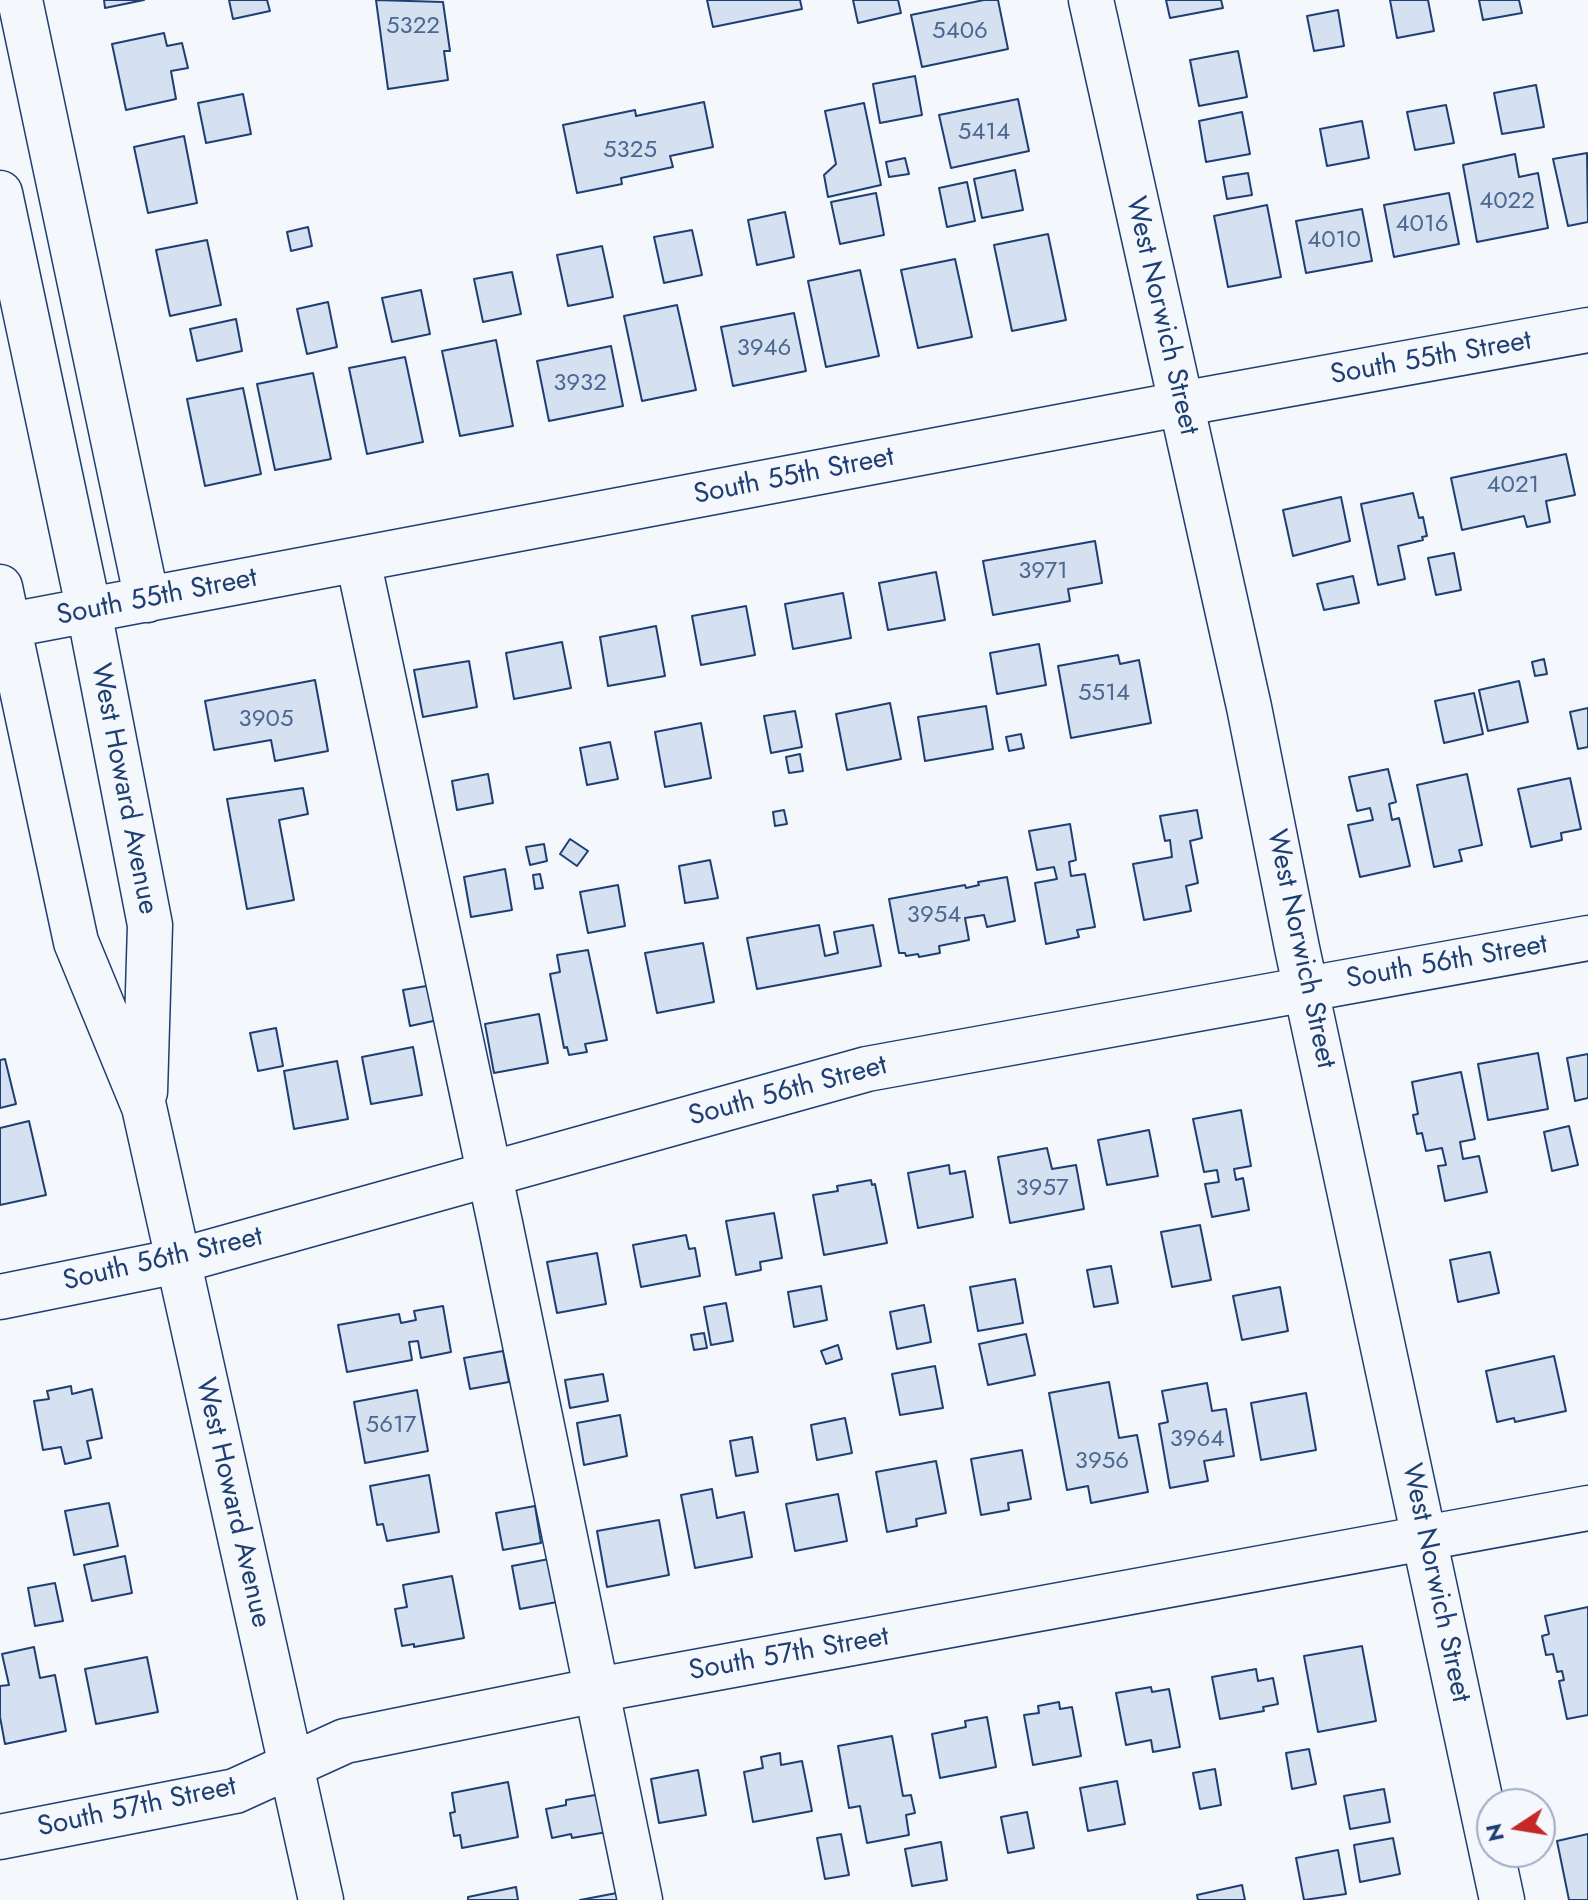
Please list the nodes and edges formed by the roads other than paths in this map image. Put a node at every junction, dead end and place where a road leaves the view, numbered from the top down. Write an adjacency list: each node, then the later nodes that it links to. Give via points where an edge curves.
1 (20, 0): 7 (street)
2 (1091, 0): 5 (street, West Norwich Street)
3 (0, 193): 8 (street, West Howard Avenue)
4 (1588, 330): 5 (street, South 55th Street)
5 (1180, 404): 6 (street, South 55th Street); 11 (street, West Norwich Street)
6 (358, 560): 7 (street, South 55th Street); 13 (street)
7 (147, 600): 8 (street, South 55th Street)
8 (89, 611): 9 (street, South 55th Street); 12 (street, West Howard Avenue, via 150,925)
9 (3, 613): 12 (street, West Howard Avenue, via 76,942)
10 (1588, 938): 11 (street, South 56th Street)
11 (1306, 988): 13 (street, South 56th Street, via 867,1069); 17 (street, West Norwich Street)
12 (144, 1107): 14 (street, West Howard Avenue)
13 (489, 1174): 14 (street, South 56th Street); 18 (street)
14 (178, 1261): 15 (street, South 56th Street); 19 (street, West Howard Avenue)
15 (0, 1297)
16 (1588, 1508): 17 (street, South 57th Street)
17 (1426, 1537): 18 (street, South 57th Street); 23 (street, West Norwich Street)
18 (597, 1690): 19 (street, South 57th Street, via 345,1741); 22 (street)
19 (291, 1765): 20 (street, South 57th Street, via 235,1791); 21 (street, West Howard Avenue)
20 (0, 1837)
21 (321, 1900)
22 (640, 1900)
23 (1502, 1900)

